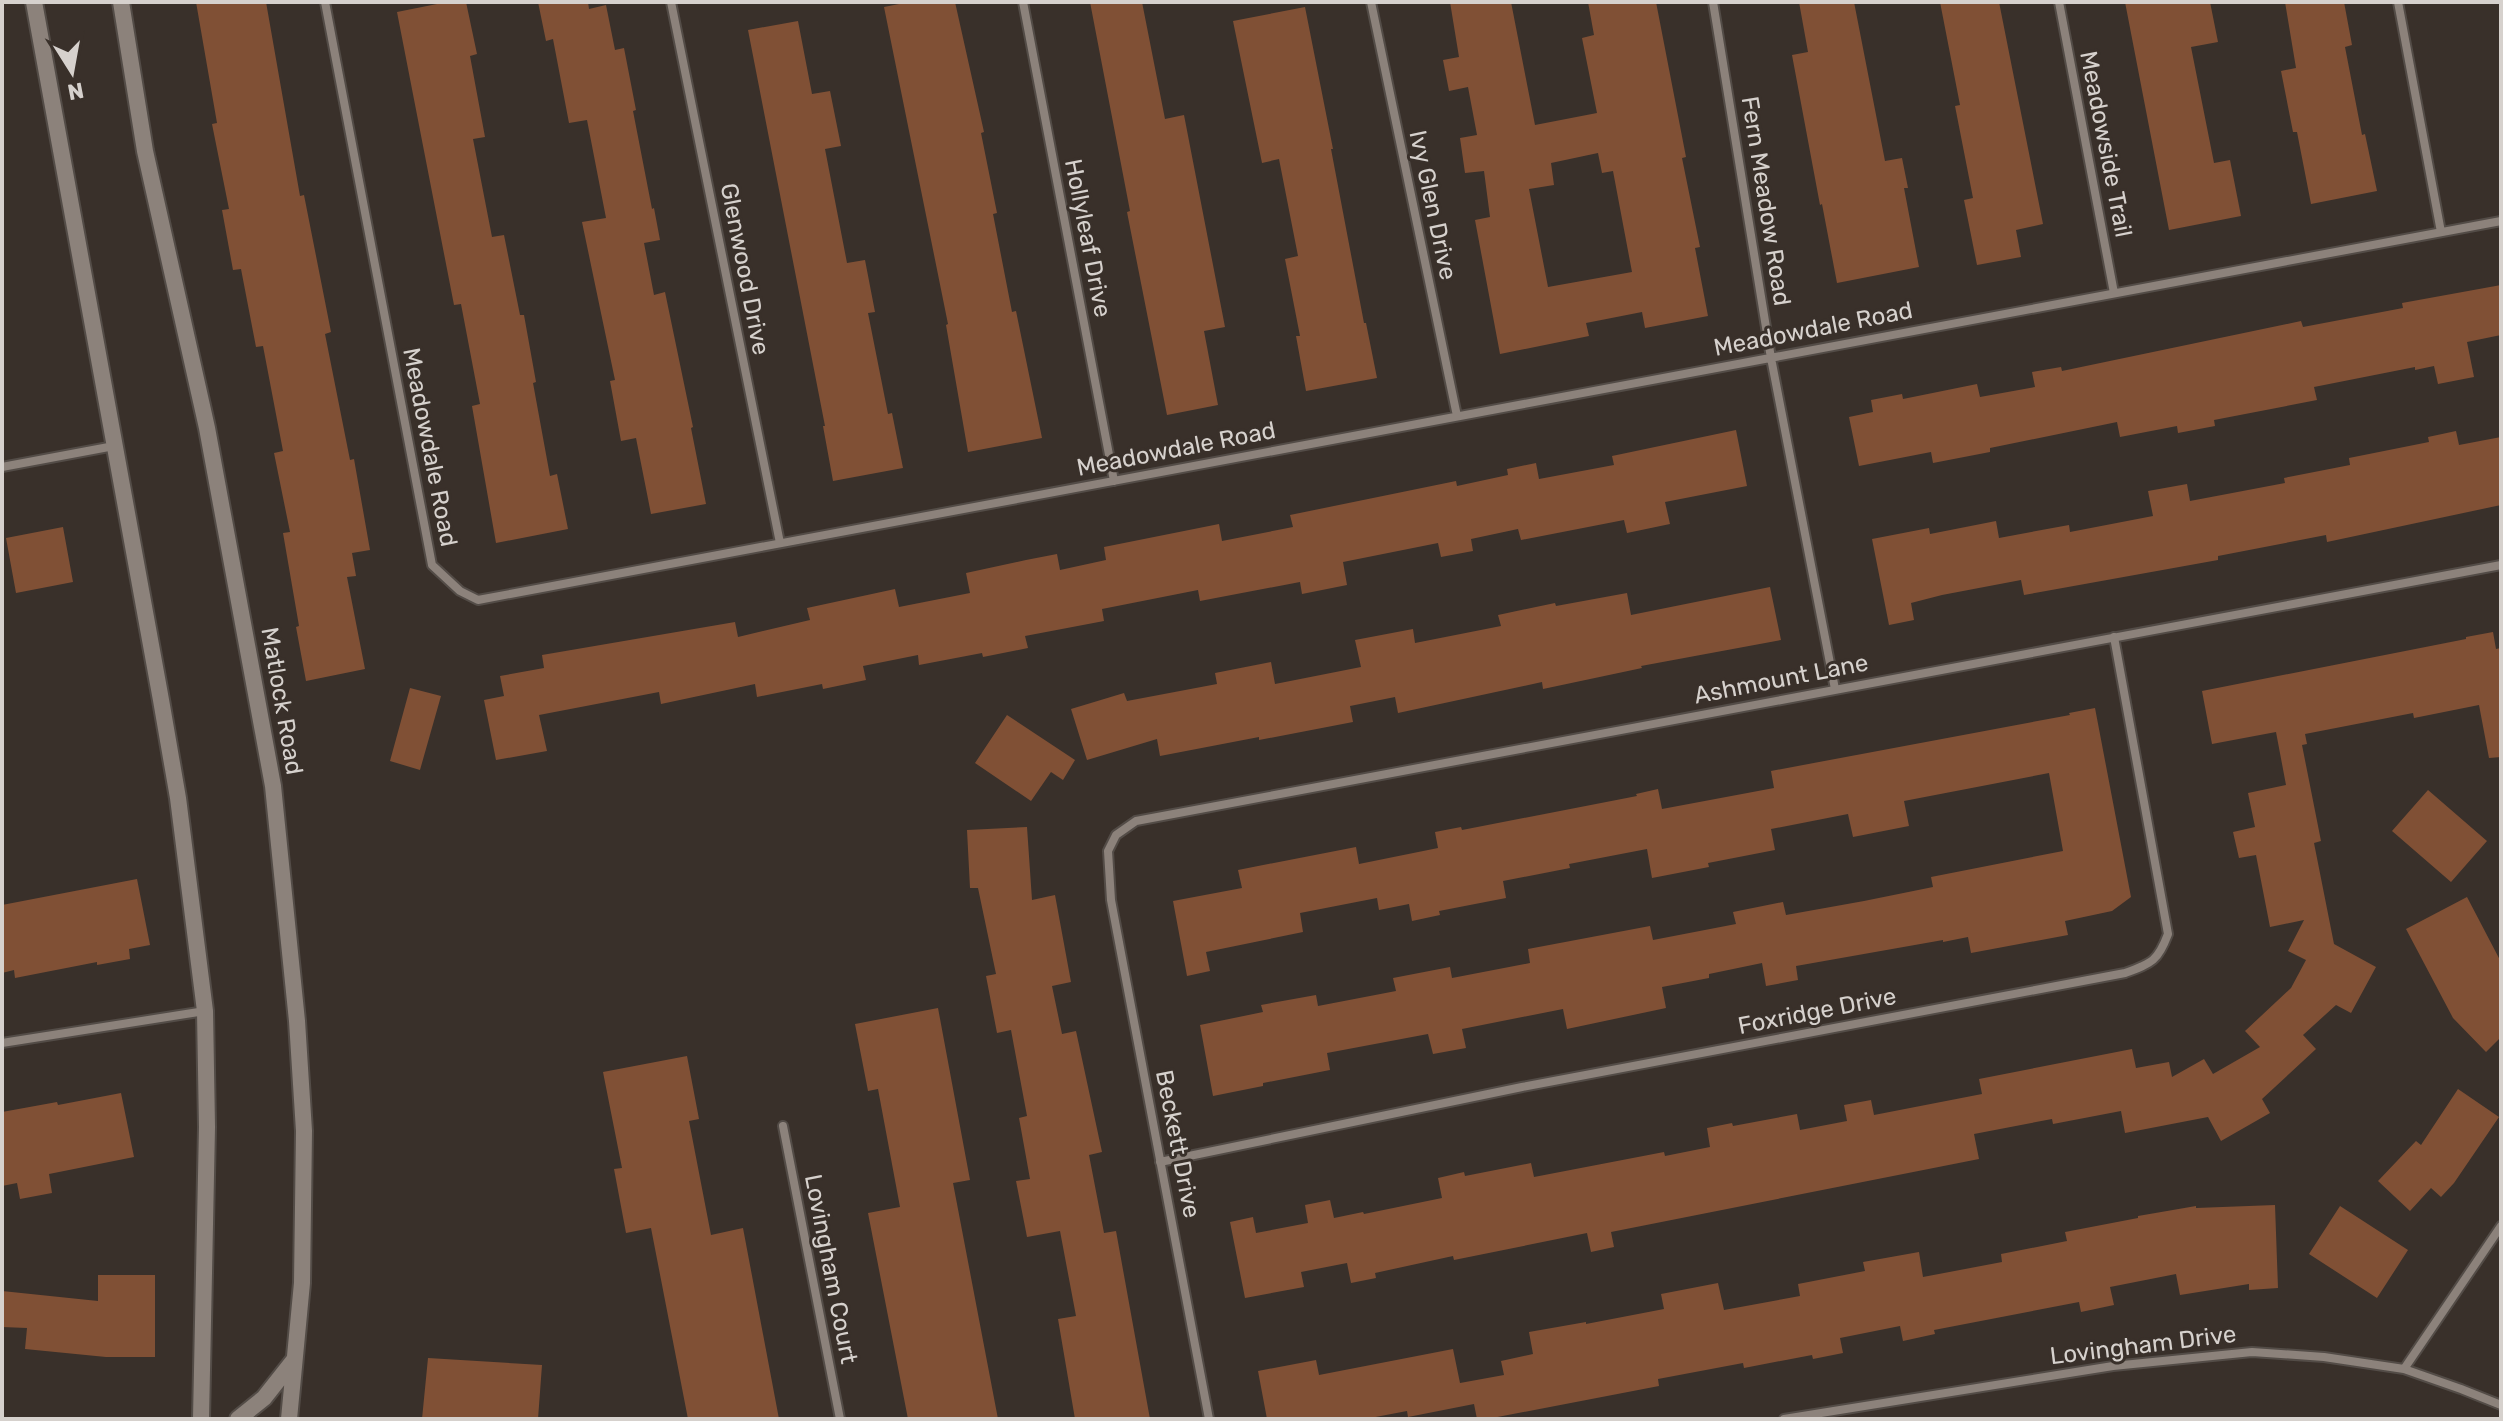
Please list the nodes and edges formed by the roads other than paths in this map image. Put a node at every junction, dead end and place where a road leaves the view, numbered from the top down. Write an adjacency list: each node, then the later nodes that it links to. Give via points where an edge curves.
1 (34, 2): 15 (main road)
2 (121, 2): 28 (main road, Matlock Road, via 145,151 207,428 273,786 304,1131)
3 (325, 2): 18 (street, Meadowdale Road, via 432,565 478,600)
4 (671, 2): 18 (street, Glenwood Drive)
5 (1023, 2): 17 (street, Hollyleaf Drive)
6 (1371, 2): 14 (street, Ivy Glen Drive)
7 (1713, 2): 13 (street, Fern Meadow Road)
8 (2059, 2): 12 (street, Meadowside Trail)
9 (2398, 2): 11 (street)
10 (2501, 221): 11 (street, Meadowdale Road)
11 (2441, 232): 12 (street, Meadowdale Road)
12 (2114, 293): 13 (street, Meadowdale Road)
13 (1771, 358): 14 (street, Meadowdale Road); 21 (street, Fern Meadow Road)
14 (1457, 416): 17 (street, Meadowdale Road)
15 (114, 446): 16 (street); 23 (main road, via 178,798)
16 (2, 467)
17 (1114, 481): 18 (street, Meadowdale Road)
18 (780, 543)
19 (2501, 565): 20 (street, Ashmount Lane)
20 (2114, 637): 21 (street, Ashmount Lane); 26 (street, Foxridge Drive, via 2168,934 2150,964)
21 (1835, 689): 22 (street, Ashmount Lane, via 1136,821 1116,835 1108,851)
22 (1111, 877): 26 (street, Beckett Drive)
23 (205, 1011): 24 (street); 31 (main road)
24 (2, 1043)
25 (783, 1126): 34 (street, Lovingham Court)
26 (1160, 1162): 35 (street, Beckett Drive)
27 (2501, 1226): 29 (street)
28 (295, 1359): 32 (main road, via 264,1398); 33 (main road, Matlock Road)
29 (2404, 1369): 30 (street, Lovingham Drive); 36 (street, Lovingham Drive, via 2252,1352 2113,1366)
30 (2501, 1405)
31 (201, 1419)
32 (238, 1419)
33 (289, 1419)
34 (840, 1419)
35 (1209, 1419)
36 (1784, 1419)

